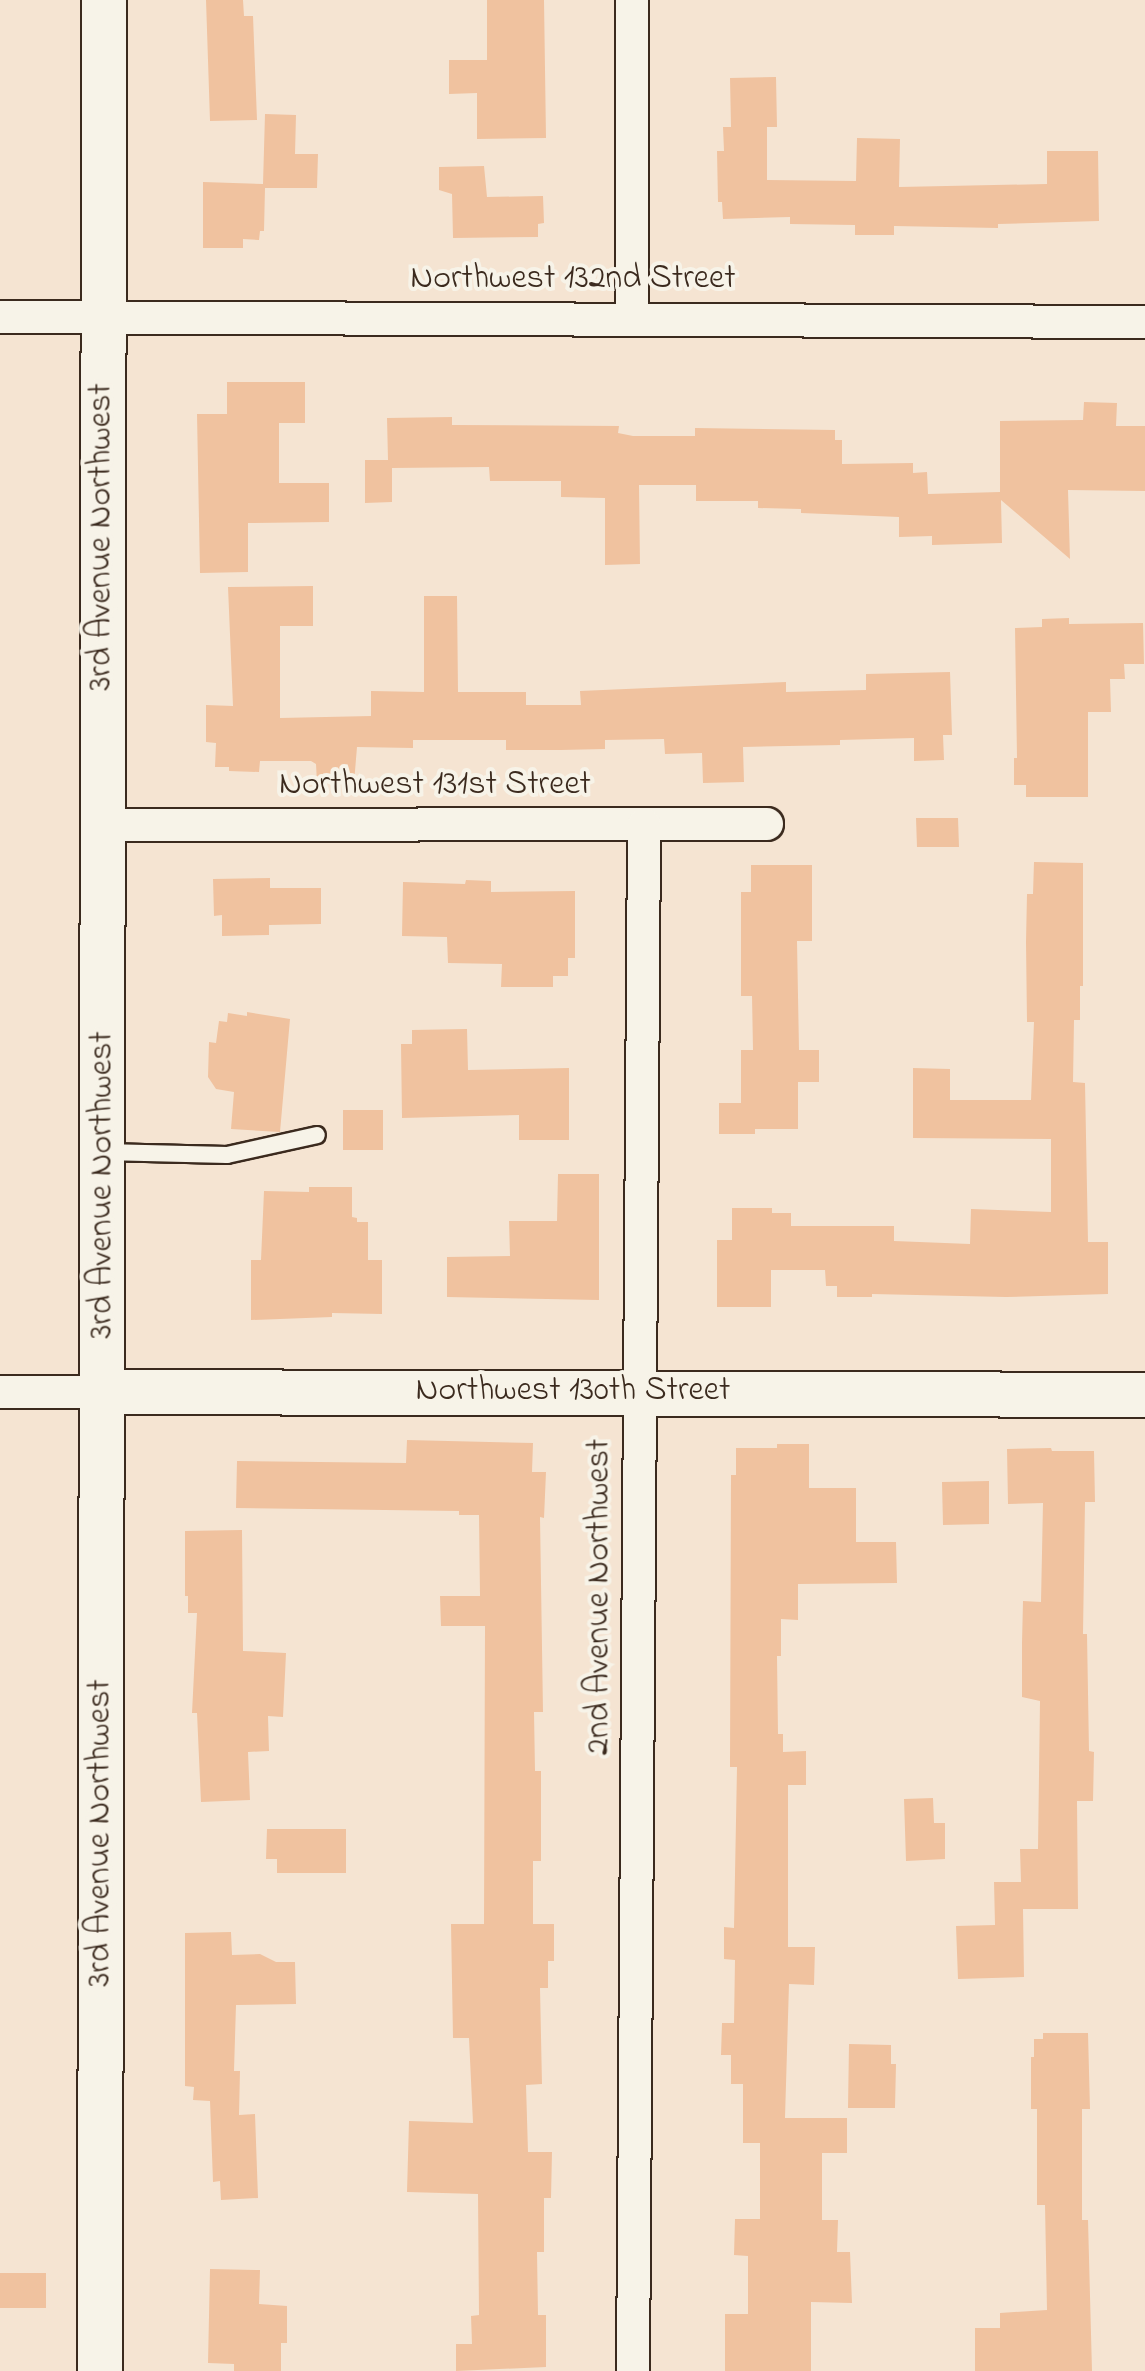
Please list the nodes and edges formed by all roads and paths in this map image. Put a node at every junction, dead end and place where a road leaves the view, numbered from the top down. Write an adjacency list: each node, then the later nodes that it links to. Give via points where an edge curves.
1 (104, 0): 3 (street, 3rd Avenue Northwest)
2 (632, 0): 5 (street)
3 (102, 316): 4 (street, Northwest 132nd Street); 5 (street, Northwest 132nd Street); 9 (street, 3rd Avenue Northwest)
4 (0, 317)
5 (632, 318): 6 (street, Northwest 132nd Street)
6 (1145, 322)
7 (644, 824): 8 (street, Northwest 131st Street); 9 (street, Northwest 131st Street); 12 (street, 2nd Avenue Northwest)
8 (767, 824)
9 (103, 825): 11 (street, 3rd Avenue Northwest)
10 (317, 1135): 11 (lane, via 227,1155)
11 (103, 1152): 14 (street, 3rd Avenue Northwest)
12 (639, 1391): 14 (street, Northwest 130th Street); 15 (street, Northwest 130th Street); 17 (street, 2nd Avenue Northwest)
13 (0, 1392): 14 (street, Northwest 130th Street)
14 (102, 1392): 16 (street, 3rd Avenue Northwest)
15 (1145, 1395)
16 (100, 2371)
17 (633, 2371)

